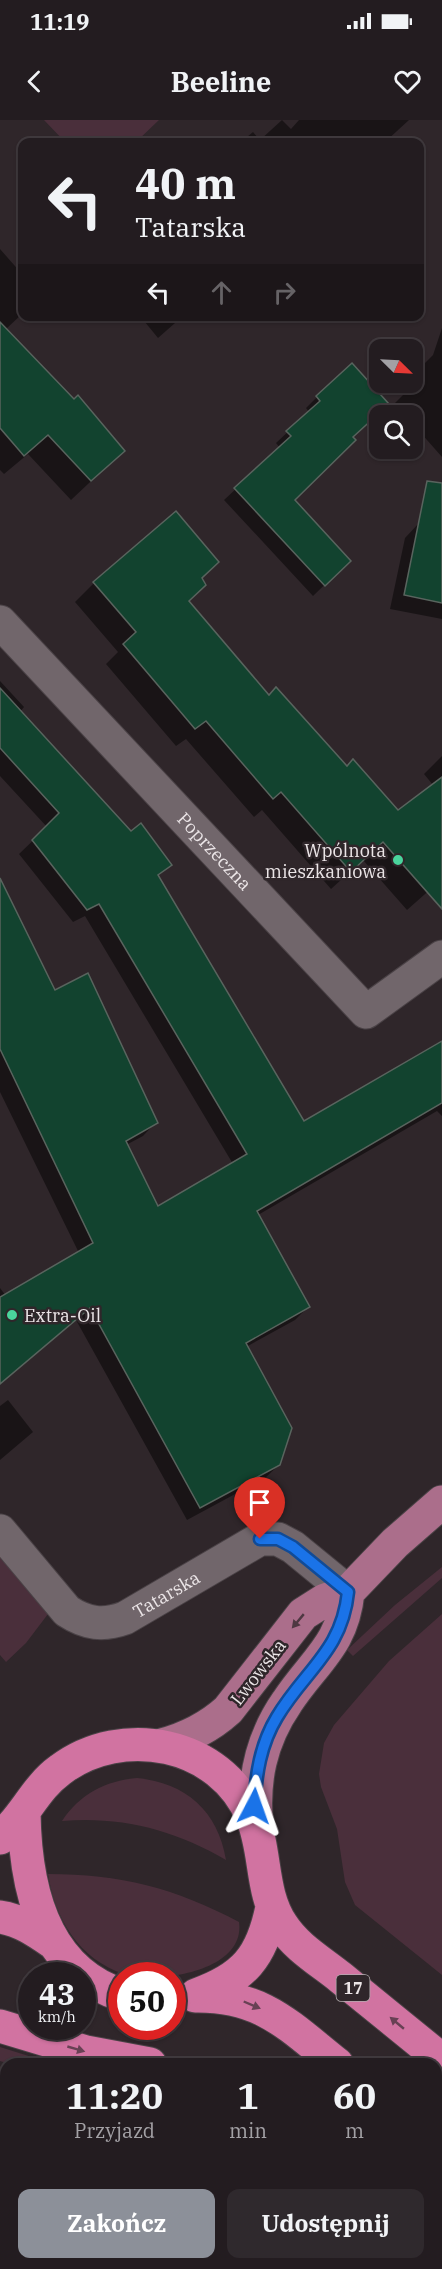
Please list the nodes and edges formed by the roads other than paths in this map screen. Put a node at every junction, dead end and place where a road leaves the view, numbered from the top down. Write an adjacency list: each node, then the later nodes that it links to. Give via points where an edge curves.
1 (0, 622): 2 (street, Poprzeczna, via 366,1012)
2 (442, 957)
3 (442, 1502): 5 (main road, Lwowska)
4 (0, 1531): 5 (street, Tatarska, via 68,1611 95,1623 125,1618 260,1539 278,1539 293,1547)
5 (348, 1592): 6 (main road, Lwowska, one-way to 6, via 303,1614 217,1720 191,1736); 8 (main road, via 346,1616 336,1640 287,1700 266,1740 256,1784)
6 (162, 1745): 7 (highway, 17, via 116,1744 86,1753 48,1779); 8 (highway, 17, via 197,1758 220,1774 239,1795)
7 (24, 1812): 9 (highway, 17); 12 (highway, via 31,1886 42,1924)
8 (257, 1828): 10 (highway, 17)
9 (0, 1838)
10 (272, 1907): 14 (highway, via 260,1949 248,1966 232,1979); 19 (highway, 17, one-way to 10, via 292,1938)
11 (0, 1917): 12 (highway, via 33,1929)
12 (52, 1942): 13 (highway, via 79,1972)
13 (108, 1988)
14 (186, 1997)
15 (186, 1998): 18 (highway, one-way to 18, via 224,1996 249,2002 272,2014)
16 (0, 2026): 17 (highway, one-way to 17)
17 (118, 2058)
18 (329, 2058)
19 (440, 2058)

